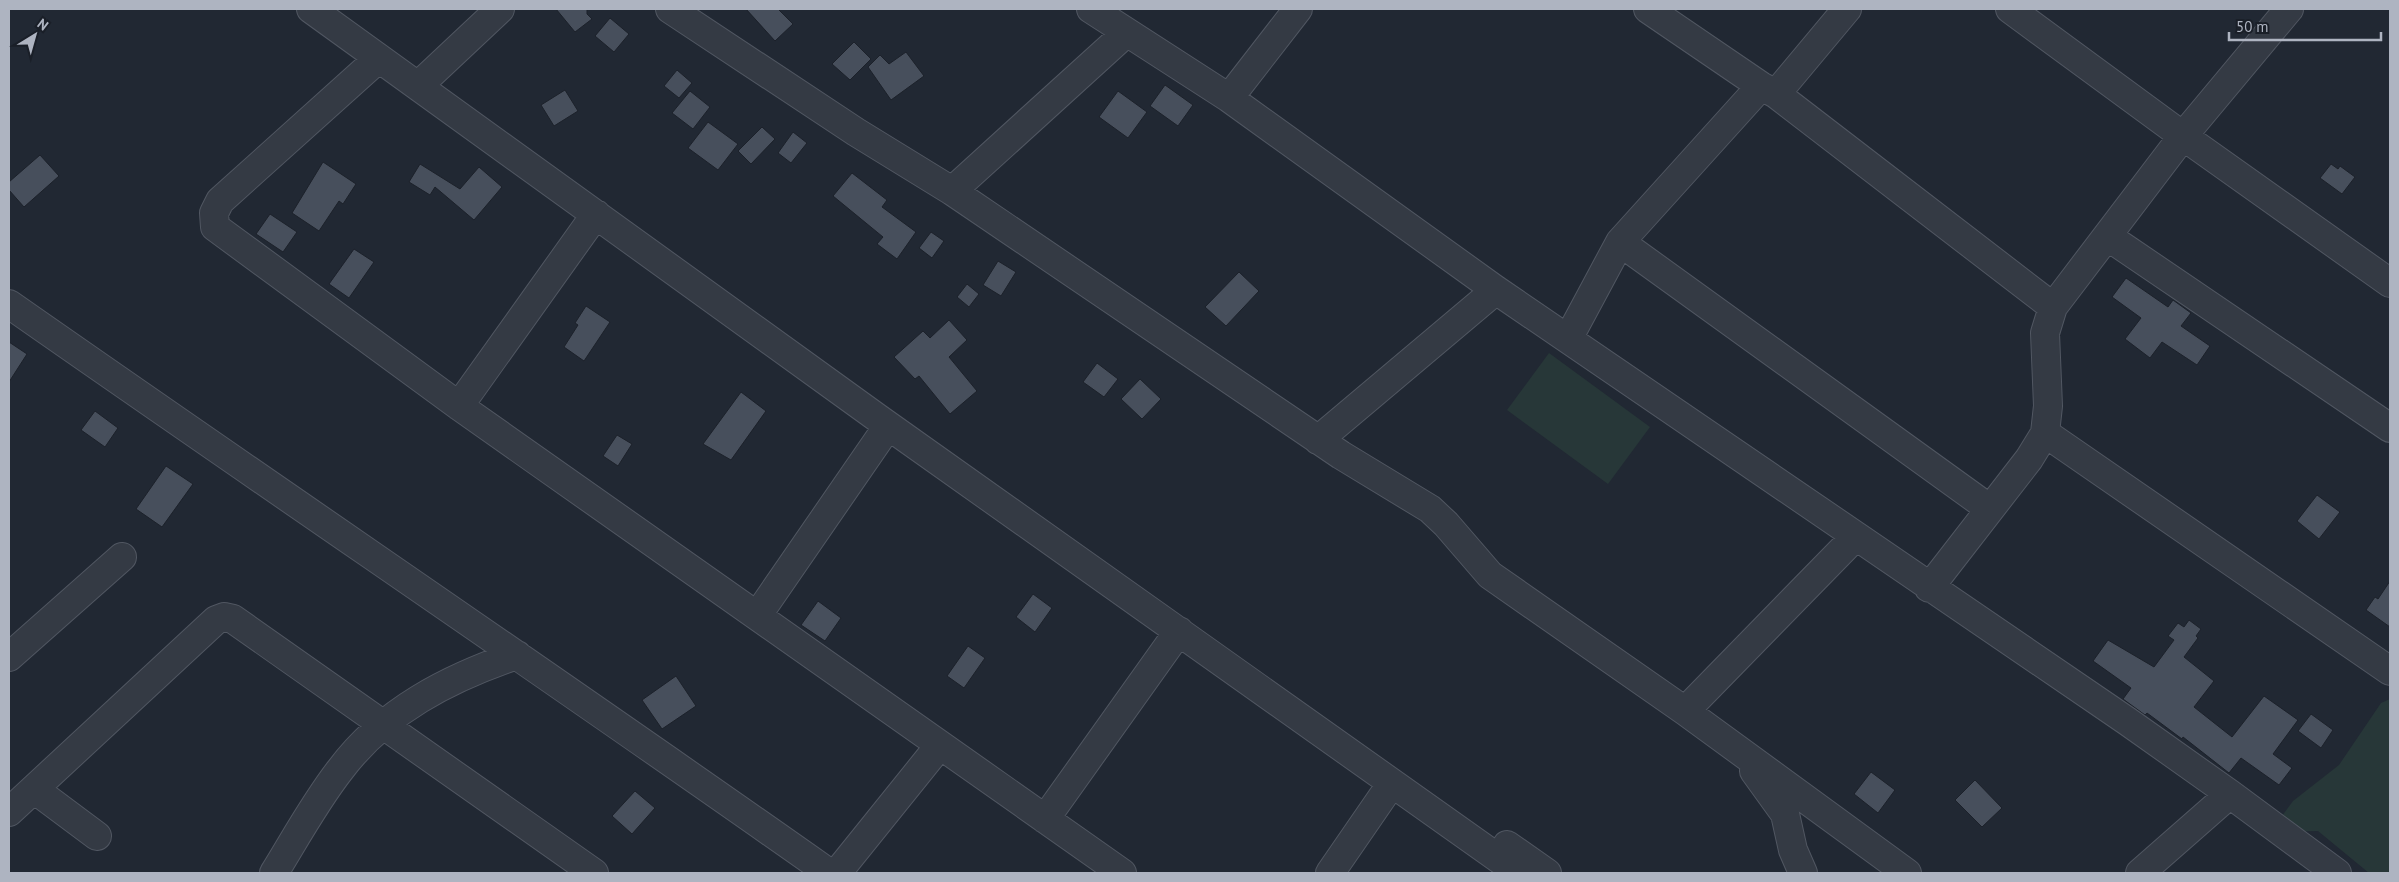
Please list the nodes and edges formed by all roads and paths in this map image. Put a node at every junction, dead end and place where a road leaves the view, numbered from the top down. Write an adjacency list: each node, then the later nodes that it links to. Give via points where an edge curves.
1 (311, 9): 11 (street)
2 (500, 9): 12 (street)
3 (670, 9): 16 (street)
4 (1091, 9): 10 (street)
5 (1298, 9): 14 (street)
6 (1648, 9): 13 (street)
7 (1847, 9): 13 (street)
8 (2010, 9): 15 (street)
9 (2289, 9): 15 (street)
10 (1126, 33): 14 (street); 16 (street)
11 (379, 58): 12 (street); 26 (street, via 220,201 214,213 216,227)
12 (418, 86): 17 (street)
13 (1769, 90): 19 (street); 23 (street)
14 (1229, 98): 21 (street)
15 (2183, 136): 18 (street); 20 (street)
16 (952, 191): 30 (street)
17 (596, 214): 25 (street); 26 (street)
18 (2107, 236): 23 (street); 28 (street)
19 (1620, 242): 24 (street); 31 (street)
20 (2390, 283)
21 (1496, 290): 24 (street); 30 (street)
22 (9, 304): 37 (street)
23 (2053, 307): 29 (street, via 2045,333 2048,406)
24 (1568, 339): 32 (street)
25 (856, 402): 27 (street); 57 (street, via 887,407)
26 (459, 406): 35 (street)
27 (888, 426): 35 (street); 36 (street)
28 (2390, 428)
29 (2045, 433): 31 (street); 39 (street)
30 (1318, 440): 40 (street, via 1430,509 1490,575)
31 (1990, 509): 34 (street)
32 (1856, 536): 34 (street); 40 (street)
33 (122, 558): 38 (street)
34 (1929, 588): 46 (street)
35 (757, 616): 42 (street)
36 (1179, 632): 44 (street); 48 (street)
37 (517, 654): 41 (street, via 473,670 431,691); 52 (street)
38 (9, 657)
39 (2390, 671)
40 (1685, 711): 43 (street)
41 (383, 726): 45 (street, via 233,619 224,617 216,620); 50 (street); 51 (street, via 340,769)
42 (940, 745): 48 (street); 53 (street)
43 (1736, 748): 58 (street, via 1785,814 1792,850); 59 (street)
44 (1392, 783): 55 (street); 56 (street)
45 (34, 788): 47 (street); 49 (street)
46 (2230, 794): 60 (street); 61 (street)
47 (9, 812)
48 (1045, 819): 54 (street)
49 (97, 836)
50 (579, 869)
51 (274, 873)
52 (829, 873)
53 (836, 873)
54 (1122, 873)
55 (1330, 873)
56 (1519, 873)
57 (1547, 873)
58 (1803, 873)
59 (1907, 873)
60 (2140, 873)
61 (2337, 873)

